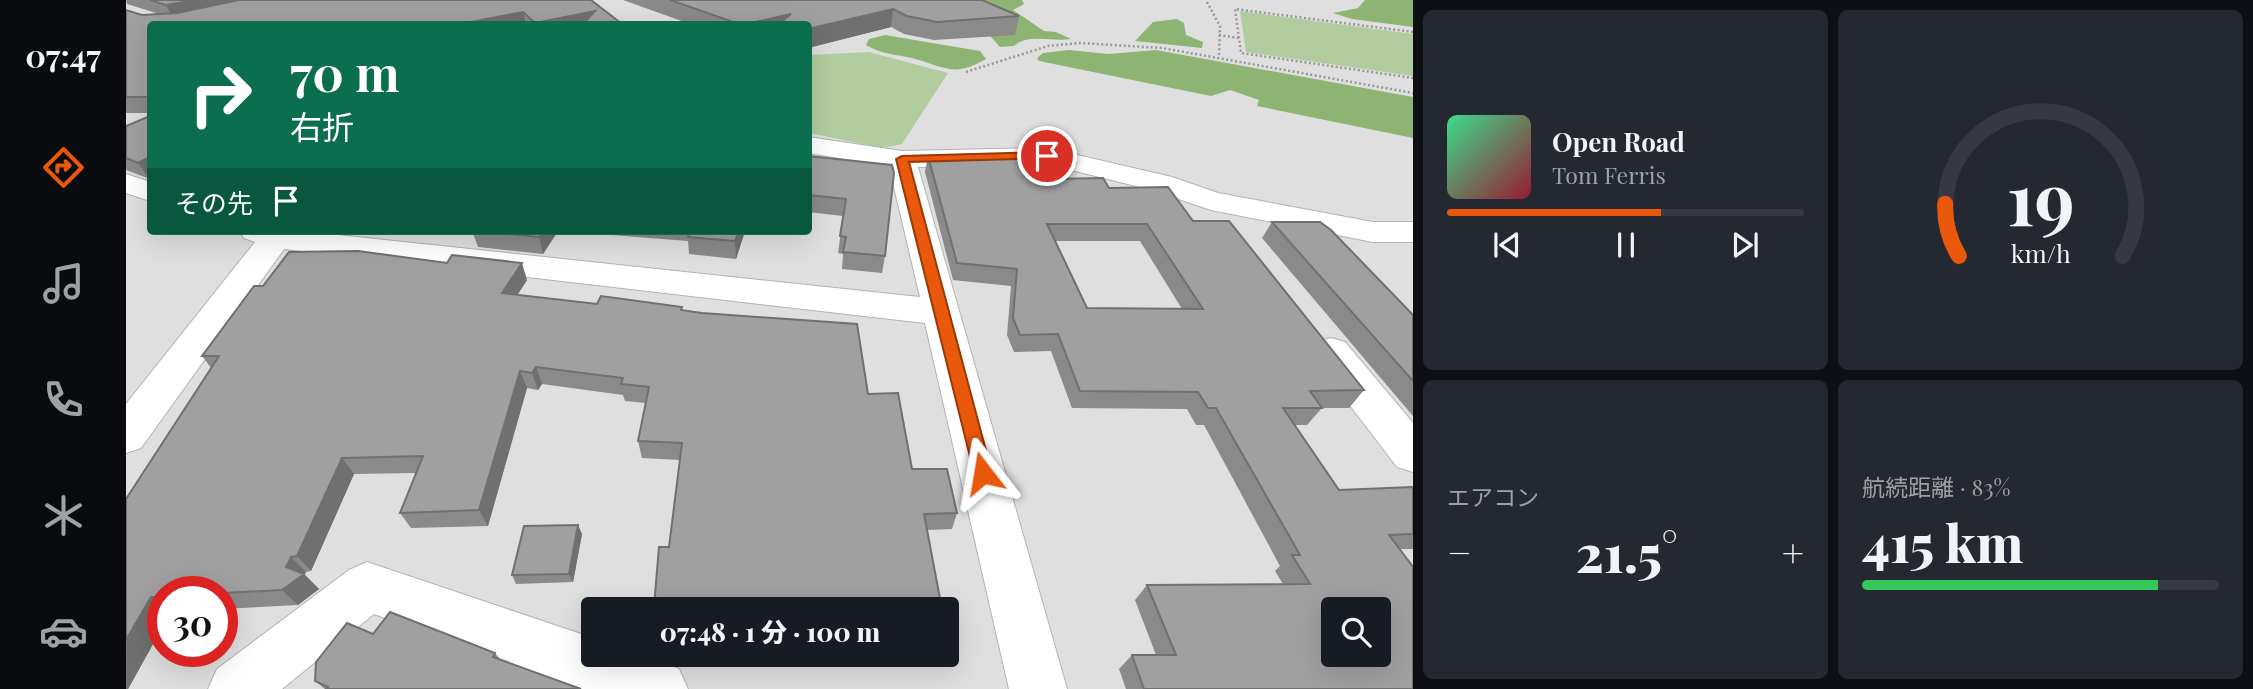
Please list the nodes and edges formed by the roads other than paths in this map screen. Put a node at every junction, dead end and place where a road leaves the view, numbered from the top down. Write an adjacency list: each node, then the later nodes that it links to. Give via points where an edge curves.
1 (812, 146): 2 (street)
2 (902, 159): 5 (street, via 1047,156 1163,183); 10 (street)
3 (126, 183): 4 (street)
4 (147, 191)
5 (1211, 201): 6 (street, via 1373,232); 9 (street)
6 (1413, 232)
7 (269, 235): 12 (street)
8 (287, 235): 10 (street)
9 (1244, 242)
10 (941, 312): 16 (street)
11 (1306, 321): 13 (street)
12 (126, 436)
13 (1413, 454)
14 (237, 689): 15 (street, via 367,587)
15 (659, 689)
16 (1038, 689)

